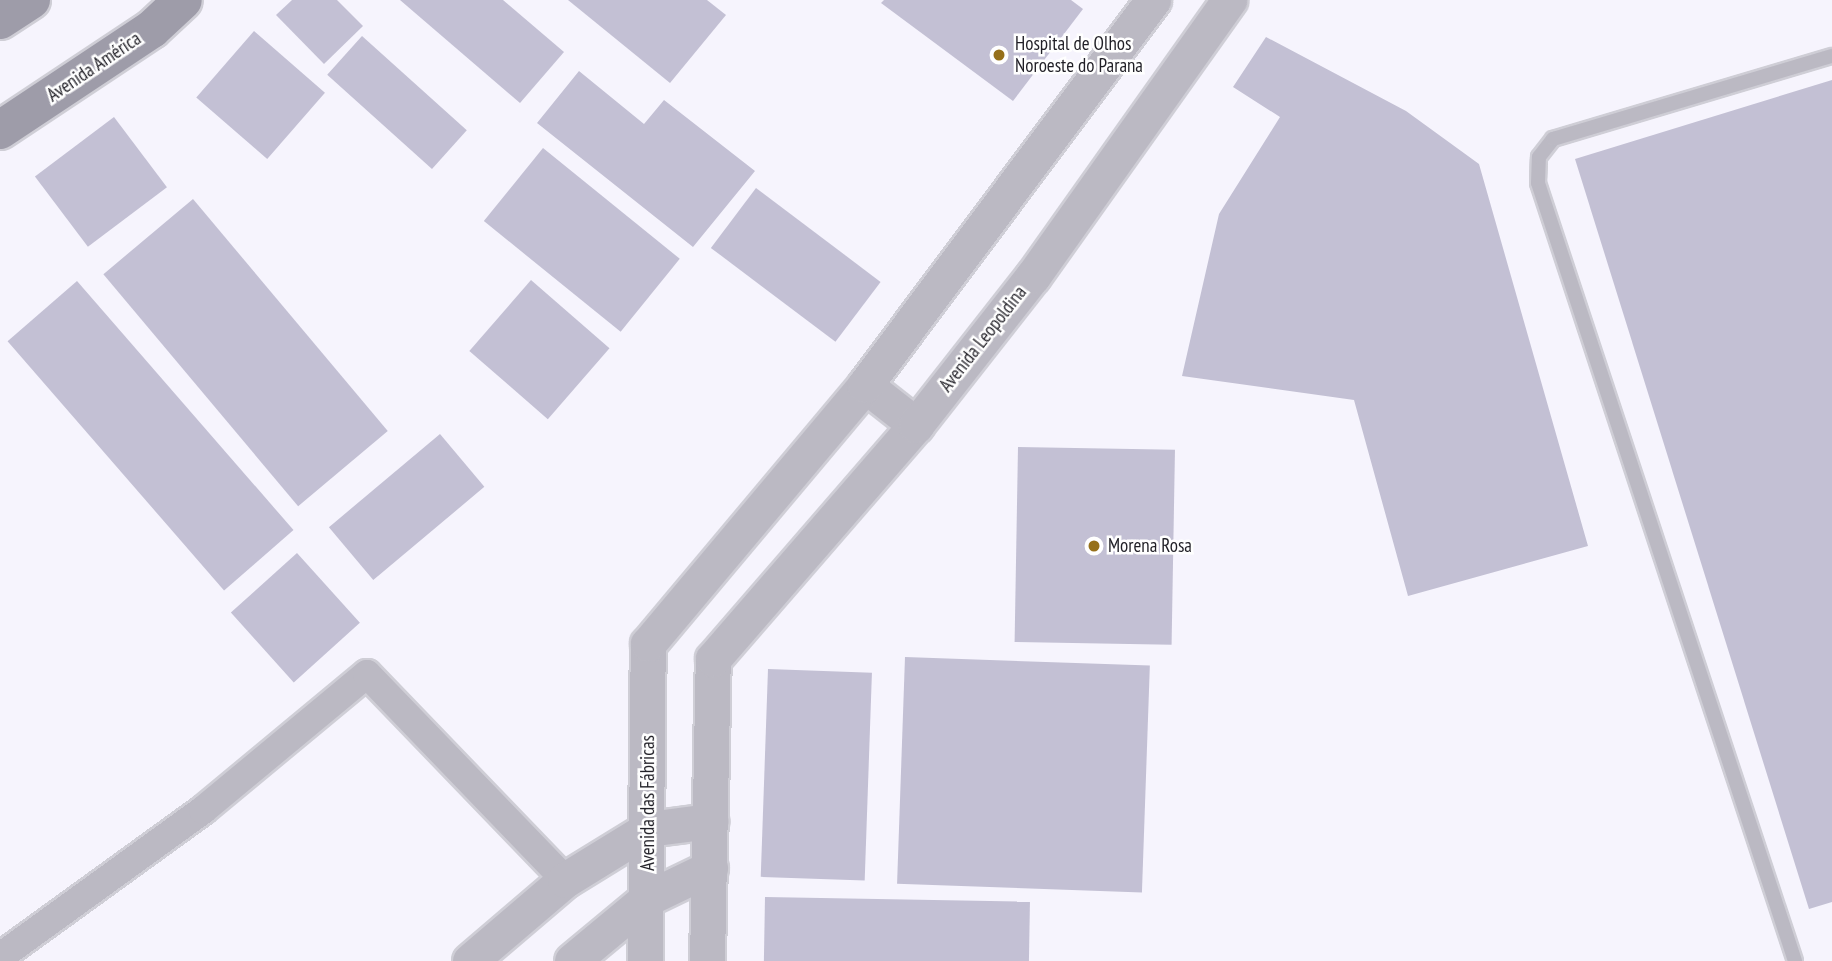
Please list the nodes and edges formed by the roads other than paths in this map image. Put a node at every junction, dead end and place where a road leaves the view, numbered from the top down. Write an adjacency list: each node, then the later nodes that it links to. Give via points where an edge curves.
1 (31, 0): 5 (main road)
2 (183, 0): 7 (main road, Avenida América, via 152,29)
3 (1153, 0): 8 (street)
4 (1229, 0): 9 (street, Avenida Leopoldina, via 1033,276)
5 (0, 20)
6 (1832, 56): 20 (lane, via 1553,139 1539,157 1538,183)
7 (0, 130)
8 (865, 385): 9 (street); 11 (street, Avenida das Fábricas, via 648,644)
9 (915, 425): 10 (street, Avenida Leopoldina, via 713,659)
10 (710, 821): 11 (street); 12 (street)
11 (648, 829): 13 (street); 14 (street, Avenida das Fábricas)
12 (710, 868): 14 (street); 19 (street)
13 (565, 880): 15 (street, via 367,674 203,810); 16 (street)
14 (648, 898): 17 (street); 18 (street, Avenida das Fábricas)
15 (0, 957)
16 (470, 961)
17 (572, 961)
18 (645, 961)
19 (708, 961)
20 (1795, 961)

